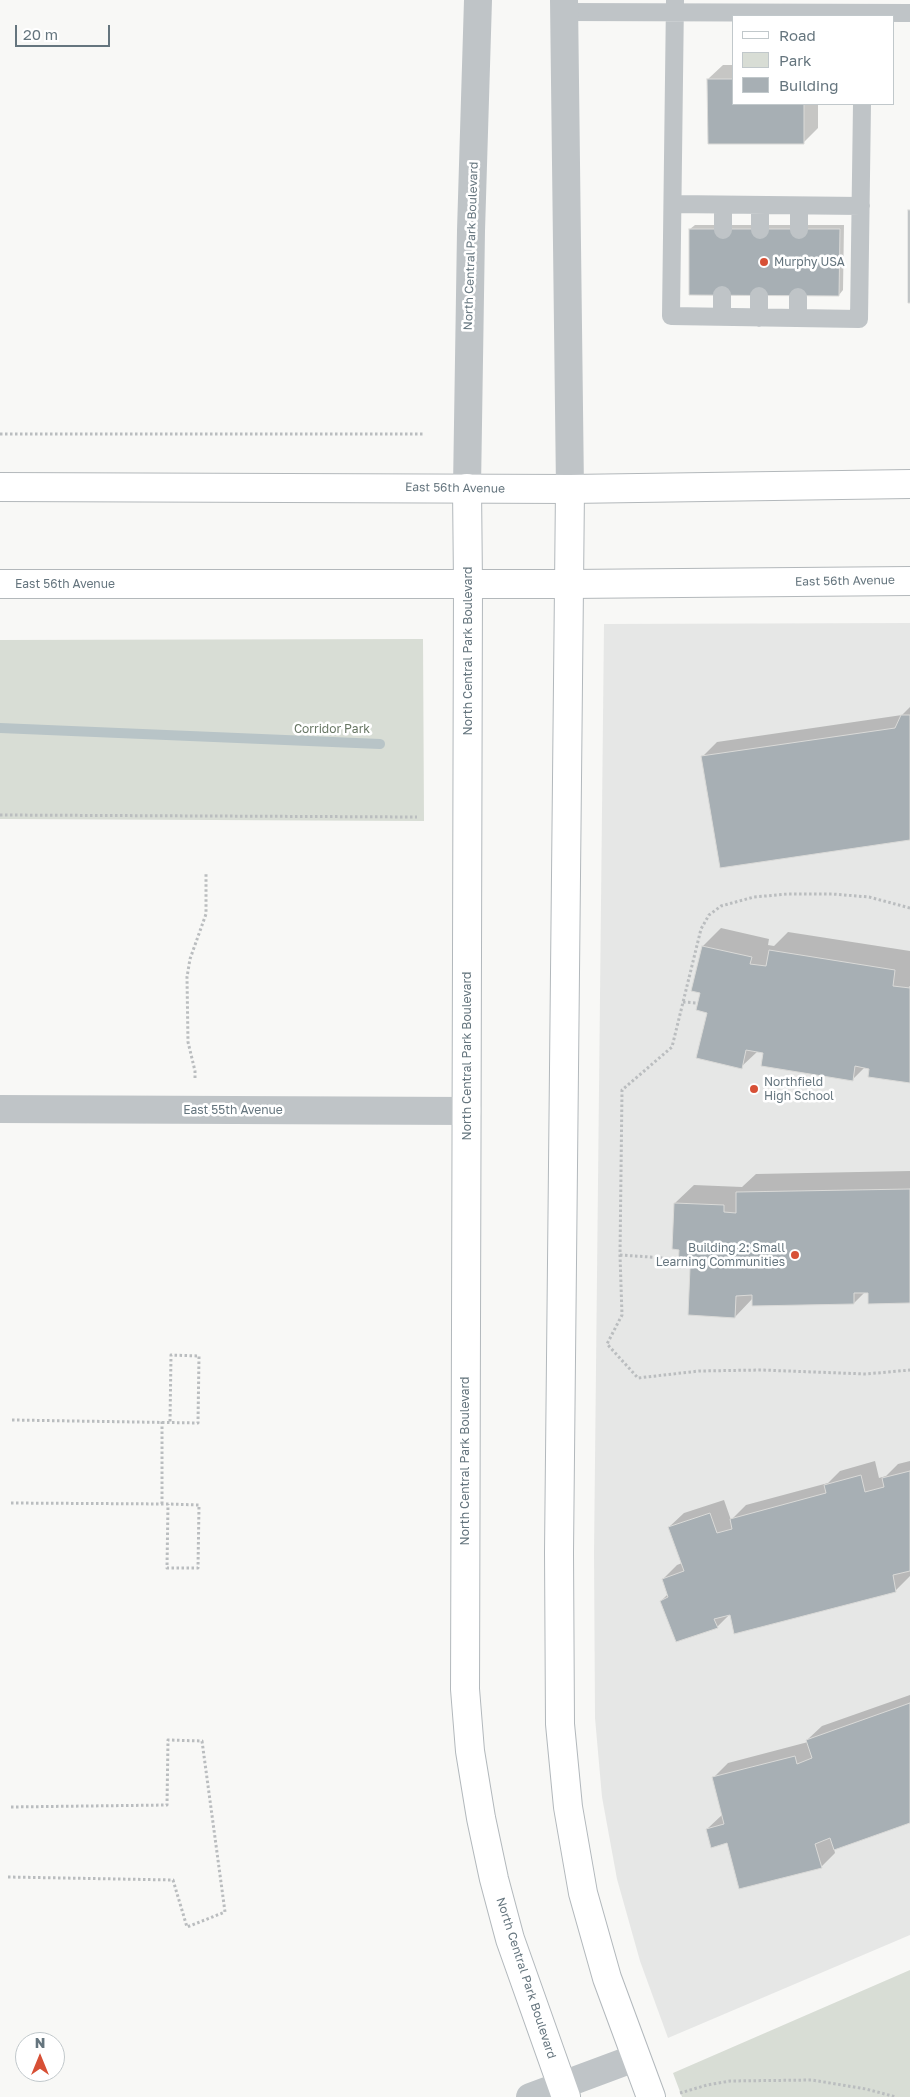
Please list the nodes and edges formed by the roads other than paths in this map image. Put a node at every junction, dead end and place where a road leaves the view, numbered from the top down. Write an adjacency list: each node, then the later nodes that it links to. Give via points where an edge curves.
1 (478, 0): 23 (street, North Central Park Boulevard)
2 (563, 4): 3 (lane); 24 (street)
3 (676, 6): 5 (lane); 7 (lane)
4 (910, 13): 5 (lane)
5 (864, 14)
6 (862, 105): 11 (lane)
7 (672, 204): 8 (lane); 18 (lane, via 671,316)
8 (724, 205): 9 (lane); 12 (lane)
9 (760, 206): 10 (lane); 13 (lane)
10 (799, 206): 11 (lane); 14 (lane)
11 (861, 206): 20 (lane, via 859,319)
12 (723, 230)
13 (760, 230)
14 (799, 230)
15 (722, 295): 18 (lane)
16 (759, 296): 19 (lane)
17 (798, 297): 20 (lane)
18 (722, 317): 19 (lane)
19 (759, 318): 20 (lane)
20 (798, 318)
21 (910, 484): 24 (main road, East 56th Avenue)
22 (0, 487): 23 (main road, East 56th Avenue)
23 (467, 488): 24 (main road, East 56th Avenue); 27 (main road, North Central Park Boulevard)
24 (570, 489): 28 (main road)
25 (910, 581): 28 (main road, East 56th Avenue)
26 (0, 584): 27 (main road, East 56th Avenue)
27 (468, 584): 28 (main road, East 56th Avenue); 30 (main road, North Central Park Boulevard)
28 (569, 584): 31 (main road, via 559,1533 560,1724 568,1807 583,1893 607,1978)
29 (0, 1109): 30 (street, East 55th Avenue)
30 (467, 1111): 32 (main road, North Central Park Boulevard, via 464,1624 470,1750 481,1818 505,1922)
31 (635, 2058): 32 (street); 33 (main road)
32 (564, 2091): 34 (street)
33 (664, 2096)
34 (530, 2097)

